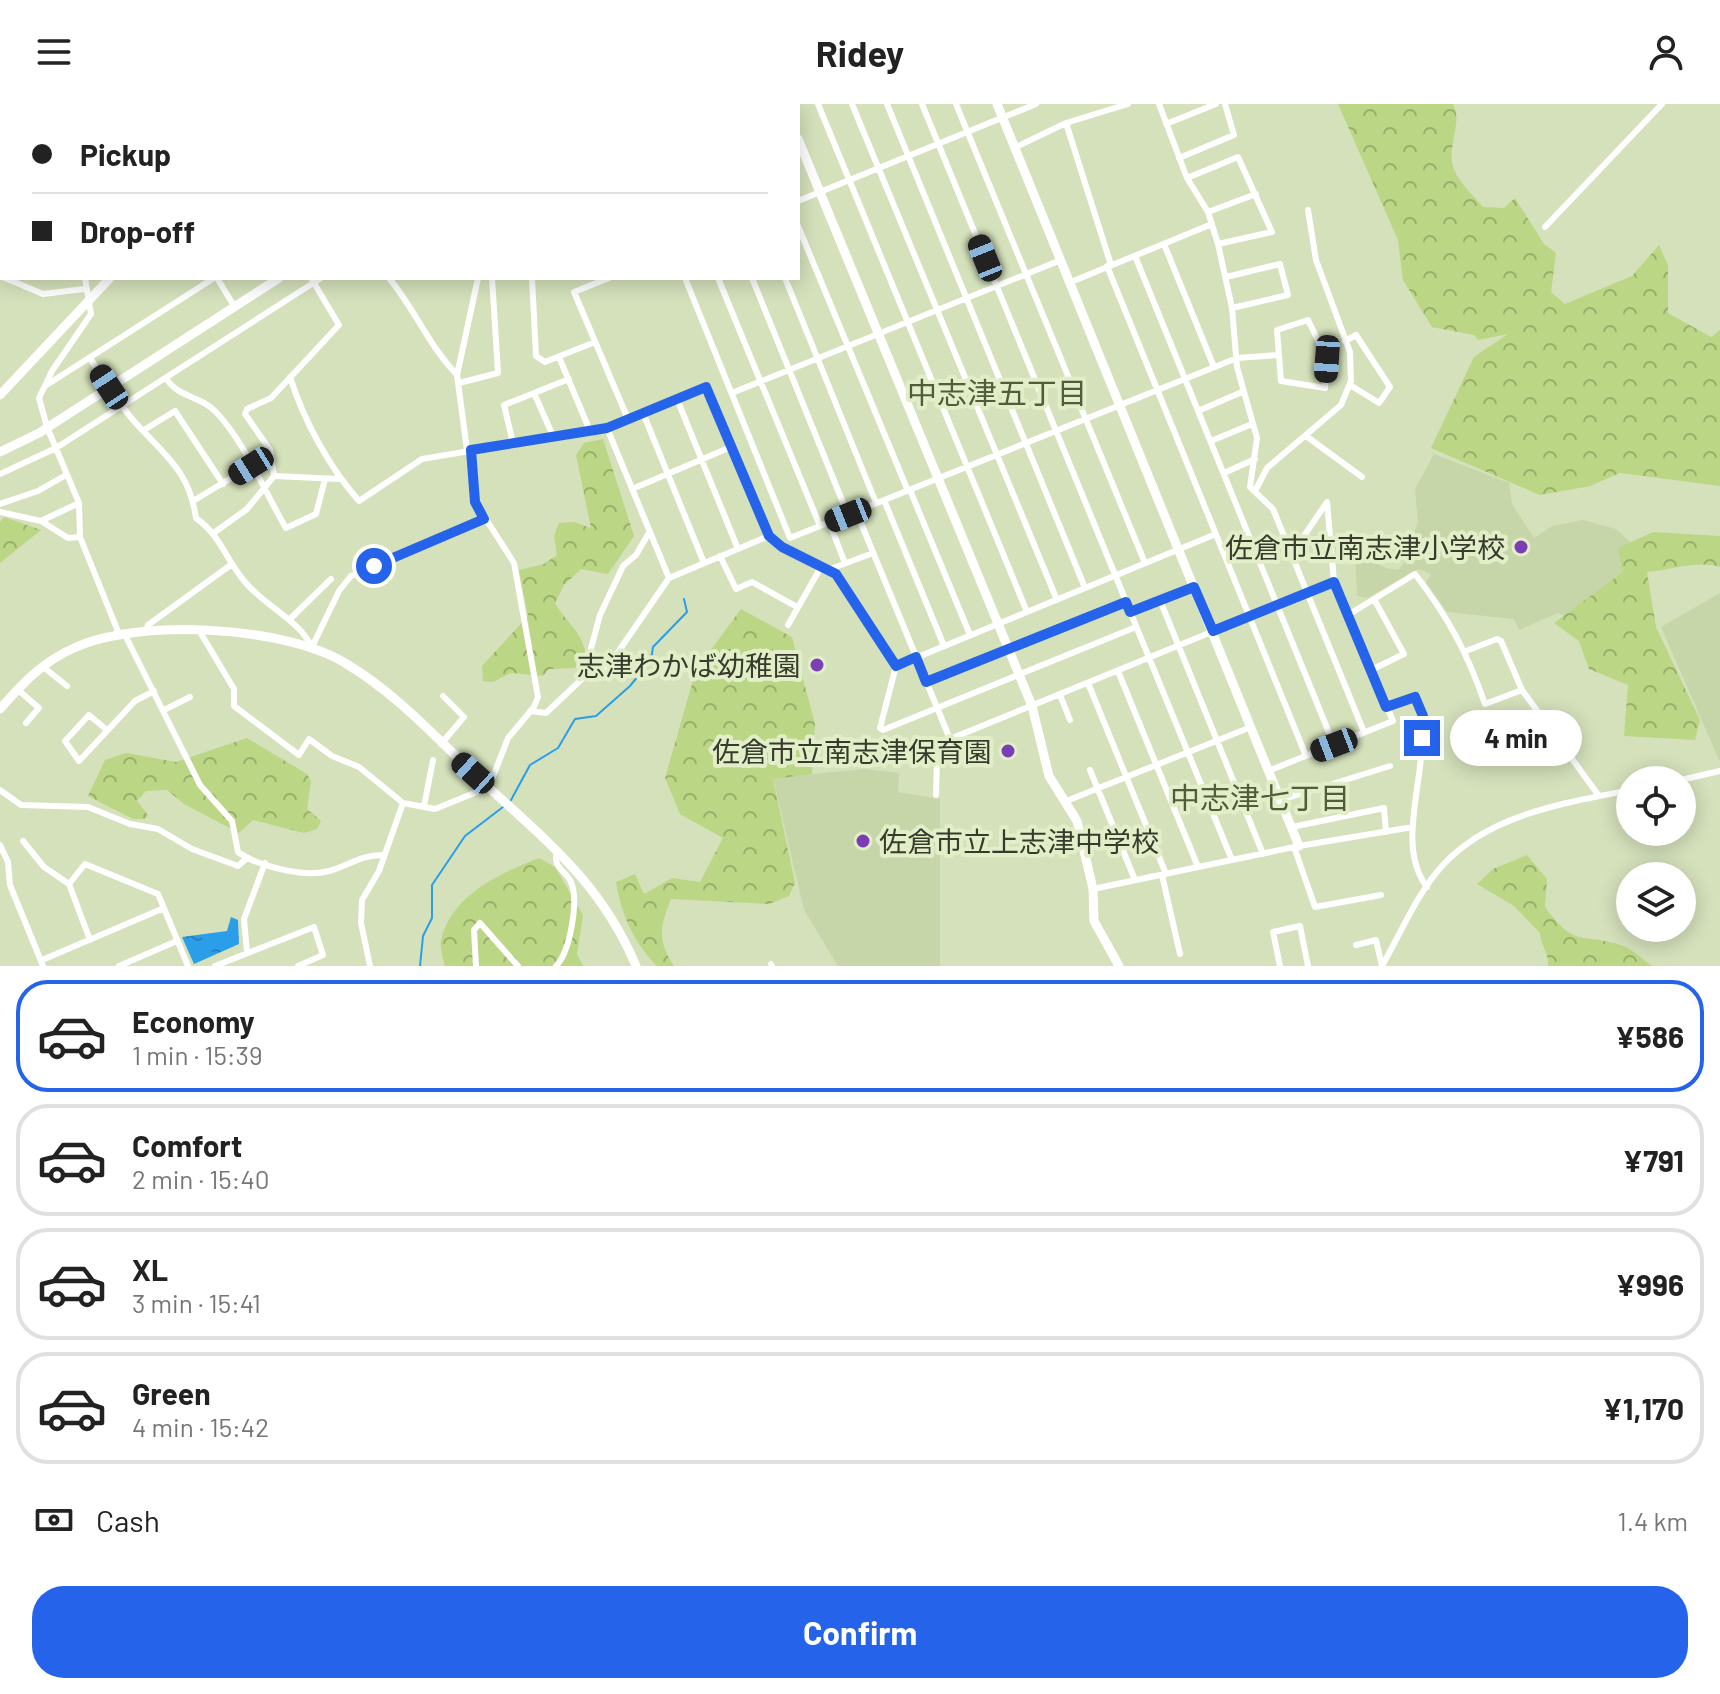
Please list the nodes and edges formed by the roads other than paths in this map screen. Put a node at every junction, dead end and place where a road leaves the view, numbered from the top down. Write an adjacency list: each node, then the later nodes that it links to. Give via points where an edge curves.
1 (818, 104): 24 (street)
2 (852, 104): 22 (street)
3 (887, 104): 20 (street)
4 (922, 104): 18 (street)
5 (956, 104): 16 (street)
6 (997, 104): 13 (street)
7 (1036, 104): 13 (street)
8 (1128, 104): 14 (street)
9 (1159, 104): 15 (street)
10 (1216, 104): 15 (street)
11 (1225, 104): 21 (street, via 1234,135)
12 (1662, 104): 31 (street)
13 (1003, 117): 16 (street); 19 (street)
14 (1066, 123): 19 (street); 37 (street)
15 (1166, 124): 21 (street)
16 (968, 132): 18 (street); 38 (street)
17 (800, 144): 25 (street)
18 (938, 144): 20 (street); 57 (street)
19 (1014, 148): 36 (street)
20 (908, 156): 22 (street); 59 (street)
21 (1179, 158): 23 (street)
22 (878, 168): 24 (street); 63 (street)
23 (1187, 178): 26 (street, via 1238,157); 29 (street)
24 (849, 180): 25 (street); 64 (street)
25 (820, 192): 27 (street); 65 (street)
26 (1256, 194): 29 (street); 34 (street, via 1272,232)
27 (800, 200)
28 (1308, 210): 66 (street, via 1316,260)
29 (1208, 212): 30 (street)
30 (1212, 224): 33 (street); 34 (street)
31 (1545, 227)
32 (800, 231): 68 (street)
33 (1164, 244): 35 (street); 74 (street)
34 (1218, 244): 39 (street)
35 (1135, 256): 37 (street); 80 (street)
36 (1061, 260): 38 (street); 56 (street)
37 (1109, 266): 56 (street); 85 (street)
38 (1026, 274): 57 (street); 96 (street)
39 (1226, 277): 62 (street); 62 (street, via 1280,264 1288,295)
40 (9, 280): 58 (street, via 43,294)
41 (85, 280): 58 (street)
42 (108, 280): 60 (street)
43 (213, 280): 71 (street)
44 (217, 280): 61 (street)
45 (276, 280): 61 (street)
46 (315, 280): 76 (street, via 339,325); 77 (street)
47 (390, 280): 78 (street, via 427,341)
48 (478, 280): 78 (street)
49 (492, 280): 78 (street, via 498,373)
50 (532, 280): 70 (street, via 536,356 545,362)
51 (598, 280): 67 (street, via 574,292)
52 (686, 280): 88 (street)
53 (719, 280): 81 (street)
54 (753, 280): 75 (street)
55 (786, 280): 73 (street)
56 (1071, 282): 91 (street)
57 (996, 286): 59 (street); 102 (street)
58 (84, 289): 60 (street)
59 (966, 298): 63 (street); 107 (street)
60 (89, 301): 84 (street, via 91,314); 89 (street)
61 (234, 306): 83 (street)
62 (1232, 308): 72 (street)
63 (938, 310): 64 (street); 112 (street)
64 (909, 322): 65 (street); 116 (street)
65 (878, 334): 68 (street); 125 (street)
66 (1345, 341): 82 (street, via 1353,368); 82 (street, via 1356,335 1390,387 1379,403)
67 (595, 342): 70 (street); 95 (street)
68 (848, 346): 73 (street); 129 (street)
69 (1278, 355): 69 (street, via 1277,330 1308,320 1327,359 1325,388 1281,381); 72 (street)
70 (559, 357): 79 (street)
71 (90, 358): 83 (street); 84 (street)
72 (1237, 358): 74 (street); 86 (street)
73 (818, 359): 75 (street); 132 (street)
74 (1214, 367): 80 (street)
75 (790, 370): 81 (street); 137 (street)
76 (290, 377): 121 (street, via 271,398 245,414 270,450); 124 (street)
77 (166, 378): 92 (street); 115 (street, via 173,390 216,412)
78 (458, 379): 110 (street)
79 (569, 379): 87 (street); 101 (street)
80 (1185, 379): 85 (street); 93 (street)
81 (761, 382): 88 (street); 141 (street)
82 (1350, 385): 104 (street, via 1341,405)
83 (109, 387): 92 (street); 98 (street)
84 (42, 388): 98 (street, via 40,407)
85 (1157, 390): 91 (street); 144 (street)
86 (1242, 392): 93 (street); 97 (street)
87 (534, 393): 103 (street); 106 (street, via 504,405)
88 (732, 393): 141 (street, via 790,538)
89 (0, 395)
90 (677, 399): 94 (street); 108 (street, via 706,387); 114 (street)
91 (1121, 405): 96 (street); 148 (street)
92 (122, 406): 100 (street); 109 (street)
93 (1198, 411): 105 (street)
94 (643, 413): 95 (street); 119 (street)
95 (628, 419): 99 (street)
96 (1086, 419): 102 (street); 154 (street)
97 (1252, 424): 105 (street); 113 (street)
98 (47, 427): 109 (street); 111 (street)
99 (607, 428): 101 (street); 128 (street)
100 (144, 430): 126 (street, via 175,411); 131 (street, via 160,445)
101 (590, 431): 103 (street)
102 (1056, 431): 107 (street); 158 (street)
103 (553, 436): 106 (street)
104 (1306, 436): 122 (street); 130 (street, via 1267,468)
105 (1211, 441): 117 (street)
106 (513, 443): 110 (street)
107 (1026, 443): 112 (street); 163 (street)
108 (731, 447): 114 (street); 145 (street)
109 (56, 448): 118 (street); 120 (street)
110 (469, 450): 124 (street, via 413,462 359,501); 138 (street, via 475,502)
111 (0, 452)
112 (998, 454): 116 (street); 166 (street)
113 (1255, 459): 117 (street); 130 (street, via 1250,487)
114 (702, 460): 119 (street); 147 (street)
115 (251, 466): 126 (street); 127 (street)
116 (969, 466): 125 (street); 171 (street)
117 (1224, 473): 169 (street)
118 (0, 474)
119 (668, 474): 128 (street); 152 (street)
120 (66, 475): 133 (street); 134 (street)
121 (274, 476): 123 (street); 127 (street)
122 (1362, 477)
123 (325, 479): 124 (street); 127 (street, via 316,514 286,528)
124 (340, 479)
125 (937, 479): 129 (street); 176 (street)
126 (223, 484): 131 (street)
127 (264, 486): 143 (street, via 247,509)
128 (632, 489): 142 (street)
129 (909, 490): 132 (street); 183 (street)
130 (1255, 491): 150 (street, via 1269,501)
131 (193, 501): 143 (street, via 196,518)
132 (880, 502): 135 (street); 184 (street)
133 (79, 503): 139 (street); 146 (street)
134 (0, 504)
135 (856, 511): 137 (street); 149 (street)
136 (0, 512): 139 (street)
137 (848, 515): 140 (street)
138 (484, 519): 186 (street, via 351,576); 211 (street, via 514,563 538,688)
139 (41, 521): 146 (street, via 68,538)
140 (829, 522): 141 (street); 153 (street)
141 (820, 526)
142 (650, 531): 159 (street); 189 (street, via 623,566)
143 (215, 532): 155 (street)
144 (1216, 534): 148 (street); 174 (street)
145 (769, 536): 147 (street); 156 (street)
146 (80, 537): 182 (street)
147 (738, 549): 151 (street)
148 (1179, 549): 154 (street); 162 (street)
149 (873, 553): 153 (street); 190 (street)
150 (1291, 555): 161 (street, via 1327,502); 164 (street)
151 (720, 556): 152 (street); 170 (street, via 736,589 752,582)
152 (704, 563): 159 (street)
153 (845, 563): 157 (street)
154 (1145, 563): 158 (street)
155 (232, 564): 175 (street); 181 (street, via 148,625)
156 (821, 567): 157 (street); 170 (street)
157 (828, 570): 193 (street, via 836,574)
158 (1115, 576): 163 (street); 168 (street)
159 (669, 578): 189 (street, via 607,668)
160 (331, 579): 175 (street)
161 (1334, 582): 164 (street); 173 (street)
162 (1194, 587): 167 (street); 179 (street)
163 (1085, 588): 166 (street)
164 (1307, 593): 169 (street); 216 (street)
165 (1374, 599): 173 (street); 188 (street, via 1415,574); 194 (street, via 1404,654)
166 (1057, 600): 171 (street)
167 (1160, 600): 172 (street); 185 (street)
168 (1126, 602): 172 (street); 187 (street)
169 (1278, 605): 174 (street); 220 (street)
170 (797, 607): 177 (street)
171 (1027, 612): 176 (street)
172 (1130, 612): 178 (street)
173 (1348, 615): 194 (street)
174 (1249, 617): 179 (street); 222 (street)
175 (289, 620): 186 (street)
176 (997, 624): 183 (street); 187 (street)
177 (788, 625)
178 (1136, 627): 191 (street); 196 (street)
179 (1213, 631): 185 (street); 214 (street)
180 (200, 632): 181 (street); 186 (street, via 250,632); 239 (street, via 234,689 234,706 299,755 309,739 359,767)
181 (145, 633): 182 (street)
182 (122, 634): 192 (street, via 76,647); 202 (street)
183 (970, 635): 184 (street)
184 (944, 646): 190 (street)
185 (1178, 646): 191 (street); 218 (street)
186 (312, 647): 219 (street, via 364,675)
187 (1008, 649): 196 (street); 197 (street)
188 (1466, 651): 201 (street, via 1501,641); 201 (street, via 1485,704)
189 (589, 654): 211 (street, via 583,678 557,707 546,713)
190 (916, 657): 193 (street); 197 (street)
191 (1149, 658): 195 (street); 221 (street)
192 (42, 666): 199 (street); 200 (street)
193 (896, 666): 209 (street, via 880,728)
194 (1371, 670): 207 (street)
195 (1118, 671): 198 (street); 224 (street)
196 (1019, 676): 206 (street); 209 (street)
197 (926, 682): 209 (street)
198 (1088, 683): 203 (street); 229 (street)
199 (67, 686)
200 (17, 689): 208 (street); 213 (street, via 39,708)
201 (1522, 690): 236 (street)
202 (154, 691): 210 (street); 215 (street, via 135,701)
203 (1060, 695): 206 (street); 212 (street)
204 (443, 696): 219 (street, via 464,717)
205 (190, 697): 210 (street)
206 (1032, 706): 217 (street); 238 (street, via 1049,776)
207 (1386, 707): 216 (street, via 1393,721); 242 (street, via 1415,697 1423,716)
208 (0, 709)
209 (937, 709): 217 (street)
210 (164, 710): 250 (street, via 200,785 232,821 235,849)
211 (530, 711): 231 (street, via 508,738)
212 (1070, 720)
213 (26, 723)
214 (1251, 727): 218 (street); 227 (street)
215 (107, 730): 215 (street, via 79,761 65,741 89,715)
216 (1364, 732): 220 (street)
217 (950, 739): 235 (street, via 937,758)
218 (1217, 740): 221 (street); 248 (street)
219 (441, 744): 231 (street)
220 (1334, 745): 222 (street)
221 (1187, 752): 224 (street); 251 (street)
222 (1306, 756): 227 (street)
223 (433, 760): 240 (street)
224 (1156, 764): 229 (street); 253 (street)
225 (1390, 766): 237 (street)
226 (1090, 770): 232 (street)
227 (1268, 771): 237 (street)
228 (1720, 771): 230 (street)
229 (1126, 777): 232 (street); 254 (street)
230 (1696, 777)
231 (489, 787): 240 (street, via 435,809); 247 (street)
232 (1098, 789): 238 (street); 255 (street)
233 (0, 790): 250 (street, via 21,805 88,807 158,829 238,866)
234 (1616, 793): 236 (street)
235 (936, 795)
236 (1599, 796): 257 (street, via 1499,824 1461,849)
237 (1281, 800): 241 (street)
238 (1064, 802): 258 (street, via 1077,821)
239 (403, 803): 240 (street); 249 (street)
240 (424, 806)
241 (1292, 827): 243 (street, via 1384,808); 246 (street)
242 (1413, 827): 243 (street); 257 (street, via 1415,865)
243 (1386, 832): 246 (street)
244 (23, 841): 256 (street, via 44,867)
245 (0, 845): 267 (street, via 10,885)
246 (1297, 846): 248 (street); 259 (street, via 1315,907)
247 (557, 851): 276 (street, via 557,867 572,888 570,942); 277 (street, via 601,898)
248 (1263, 854): 251 (street)
249 (382, 855): 252 (street, via 367,855 320,873); 272 (street, via 360,913)
250 (247, 858): 252 (street)
251 (1232, 860): 253 (street)
252 (265, 863): 264 (street, via 244,919)
253 (1198, 867): 254 (street)
254 (1164, 874): 255 (street); 266 (street)
255 (1135, 880): 258 (street)
256 (69, 884): 260 (street, via 85,864 158,894); 261 (street)
257 (1427, 887): 281 (street)
258 (1093, 889): 278 (street, via 1094,921)
259 (1381, 895)
260 (164, 908): 261 (street); 262 (street)
261 (90, 940): 267 (street)
262 (177, 941): 268 (street); 269 (street)
263 (1356, 945): 281 (street, via 1376,940)
264 (247, 953): 270 (street); 271 (street, via 314,927 323,955)
265 (505, 953): 273 (street, via 480,923 474,930); 274 (street); 275 (street)
266 (1180, 954)
267 (43, 963)
268 (119, 966)
269 (188, 966)
270 (215, 966)
271 (298, 966)
272 (370, 966)
273 (476, 966)
274 (506, 966)
275 (518, 966)
276 (556, 966)
277 (636, 966)
278 (1119, 966)
279 (1280, 966): 280 (street, via 1273,932 1300,926)
280 (1308, 966)
281 (1382, 966)

